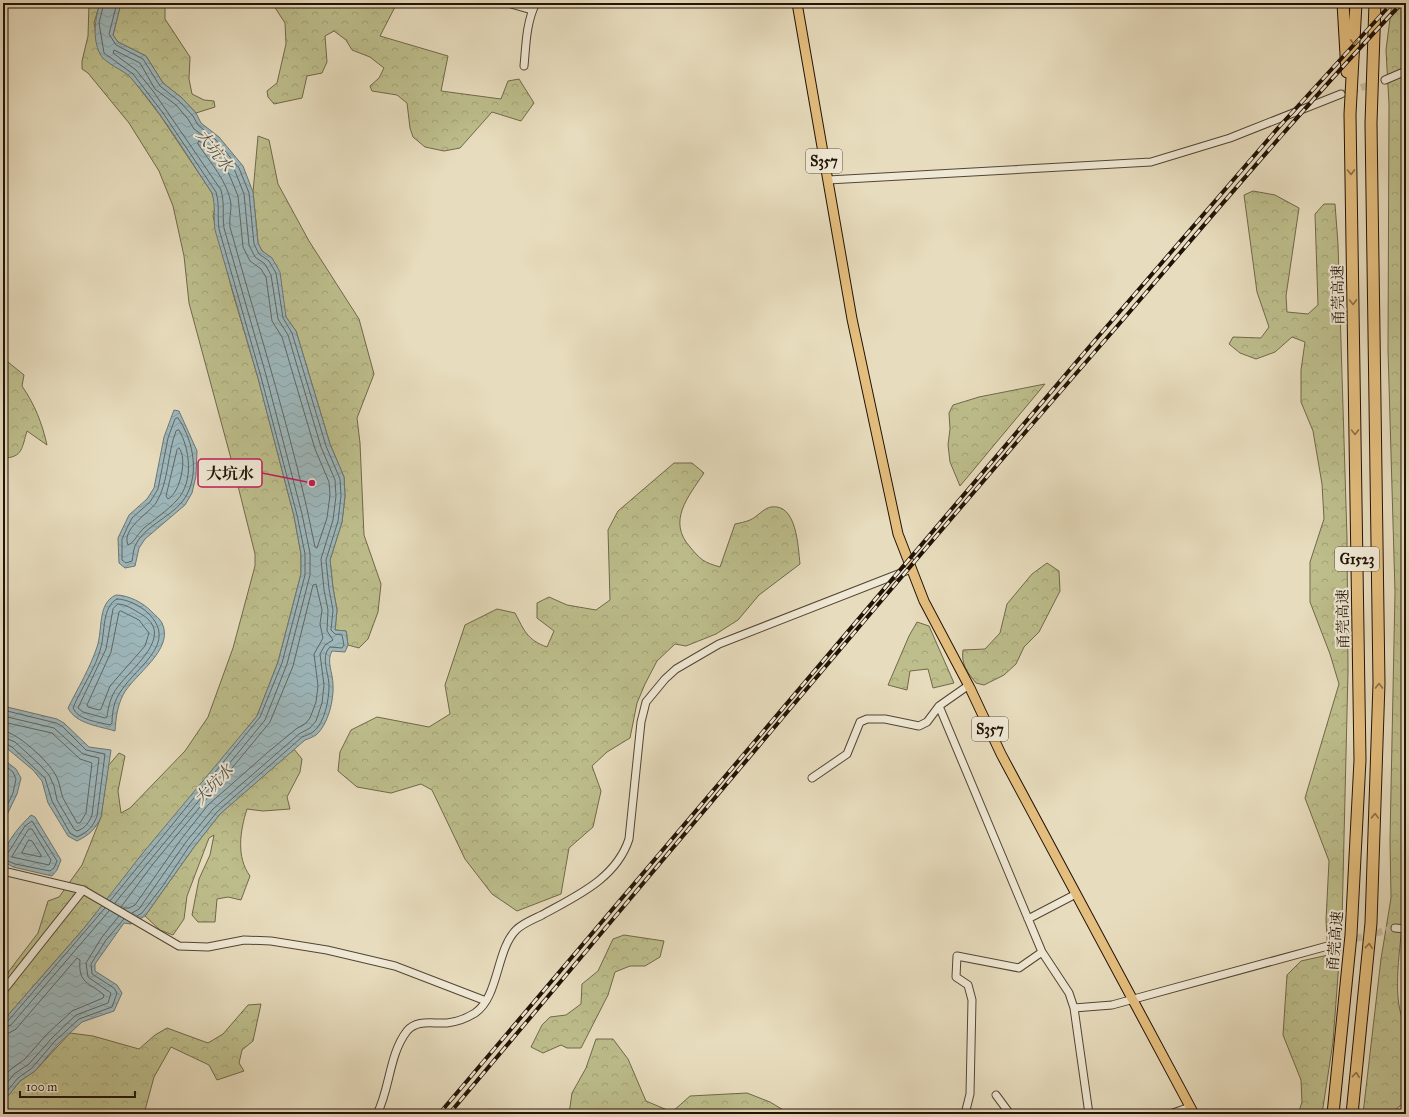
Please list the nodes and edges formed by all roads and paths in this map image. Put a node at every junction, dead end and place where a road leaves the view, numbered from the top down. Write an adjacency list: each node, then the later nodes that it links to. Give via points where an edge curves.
1 (508, 3): 7 (street)
2 (536, 3): 7 (street)
3 (797, 3): 13 (main road, S357)
4 (1343, 3): 12 (highway)
5 (1356, 3): 12 (highway, 甬莞高速 / G1523, one-way to 12)
6 (1375, 3): 38 (highway, G1523, one-way to 6, via 1371,923 1379,683 1371,123)
7 (532, 10): 8 (street)
8 (524, 66)
9 (1406, 71): 10 (street)
10 (1385, 80)
11 (1341, 94): 13 (street, via 1230,138 1151,162)
12 (1350, 114): 37 (highway, 甬莞高速 / G1523, one-way to 37, via 1360,760 1352,935)
13 (828, 180): 14 (main road, S357, via 852,319 898,534)
14 (911, 569): 15 (main road, S357, via 924,601); 28 (street, via 719,644 665,678 646,702 641,722 629,839 625,852 613,869 586,891 516,930 506,943)
15 (969, 685): 16 (street); 20 (main road, S357, via 1001,754)
16 (939, 706): 17 (street, via 927,722 919,726 886,719 867,719 860,722 847,754); 21 (street)
17 (812, 778)
18 (3, 871): 19 (street)
19 (82, 890): 26 (street); 28 (street, via 179,946 208,947 244,940 271,941 327,950 395,966)
20 (1076, 894): 21 (street); 27 (main road, S357)
21 (1028, 919): 25 (street)
22 (1395, 928): 23 (street)
23 (1406, 929)
24 (1336, 944): 27 (street)
25 (1042, 952): 29 (street, via 1069,993); 33 (street, via 1019,968 957,956 956,976 968,985 972,1000 970,1094)
26 (3, 990)
27 (1132, 999): 29 (street, via 1112,1005); 31 (main road, S357)
28 (486, 1001): 32 (street, via 477,1012 467,1018 447,1023 421,1023 408,1030 401,1041)
29 (1074, 1008): 35 (street)
30 (996, 1095): 34 (street)
31 (1192, 1110): 36 (street)
32 (377, 1114)
33 (966, 1114)
34 (1010, 1114)
35 (1089, 1114)
36 (1170, 1114)
37 (1332, 1114)
38 (1352, 1114)

